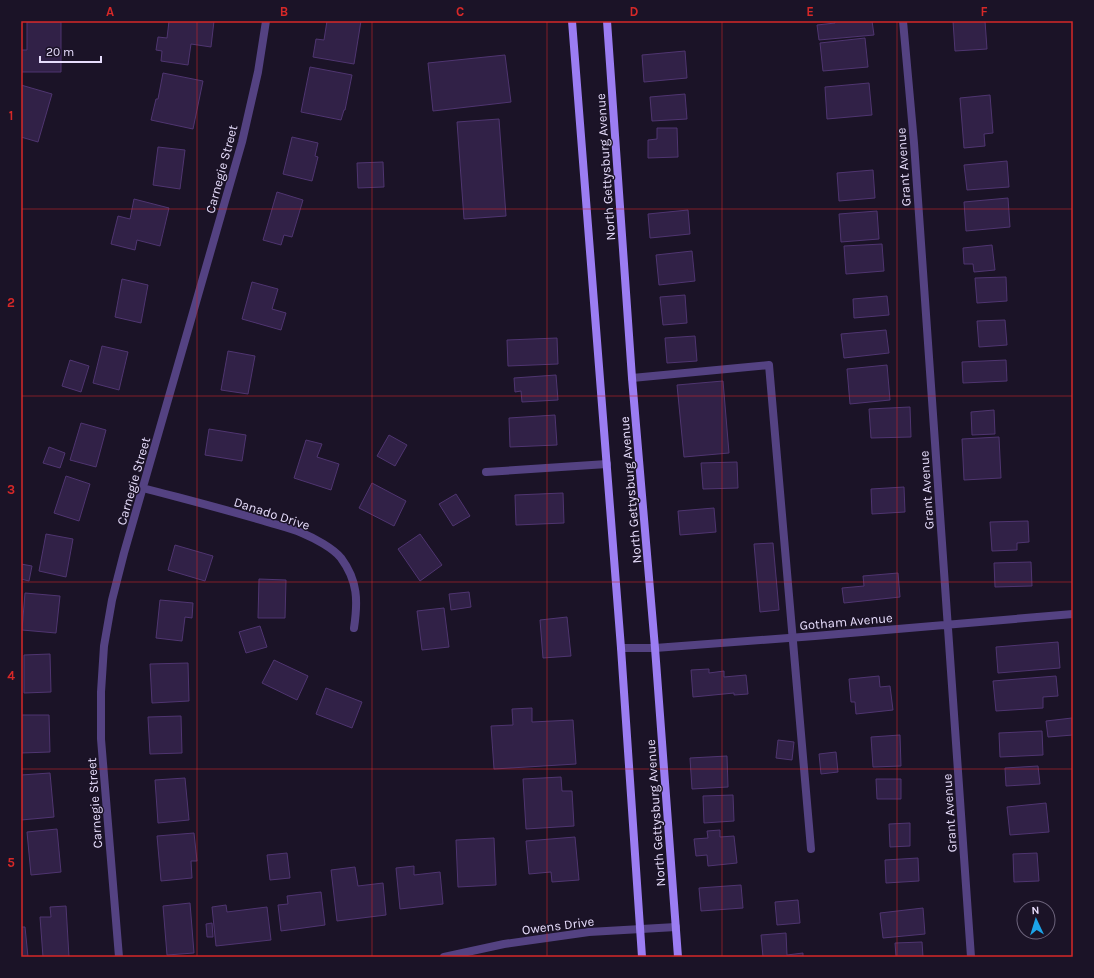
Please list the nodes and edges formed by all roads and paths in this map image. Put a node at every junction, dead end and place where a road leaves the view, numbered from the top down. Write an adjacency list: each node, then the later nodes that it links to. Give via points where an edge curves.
1 (266, 21): 8 (street, Carnegie Street, via 258,72 242,142)
2 (572, 21): 6 (main road, North Gettysburg Avenue)
3 (607, 21): 5 (main road, North Gettysburg Avenue)
4 (903, 21): 10 (street, Grant Avenue)
5 (632, 378): 12 (street, via 769,366); 14 (main road, North Gettysburg Avenue)
6 (607, 464): 7 (street); 13 (main road, North Gettysburg Avenue)
7 (486, 472)
8 (143, 488): 11 (street, Danado Drive, via 248,516 296,531 322,543 340,557 349,570 357,606); 19 (street, Carnegie Street, via 112,600 104,646 101,692 101,739)
9 (1073, 614): 10 (street, Gotham Avenue)
10 (948, 625): 12 (street, Gotham Avenue); 23 (street, Grant Avenue)
11 (354, 628)
12 (792, 638): 14 (street, Gotham Avenue); 15 (street)
13 (621, 648): 14 (street, Gotham Avenue); 17 (main road, North Gettysburg Avenue)
14 (655, 648): 16 (main road, North Gettysburg Avenue)
15 (811, 849)
16 (676, 927): 17 (street, Owens Drive); 22 (main road, North Gettysburg Avenue)
17 (641, 930): 18 (street, Owens Drive, via 589,932 504,944); 21 (main road, North Gettysburg Avenue)
18 (481, 953): 20 (street, Owens Drive)
19 (119, 957)
20 (444, 957)
21 (642, 957)
22 (678, 957)
23 (971, 957)

